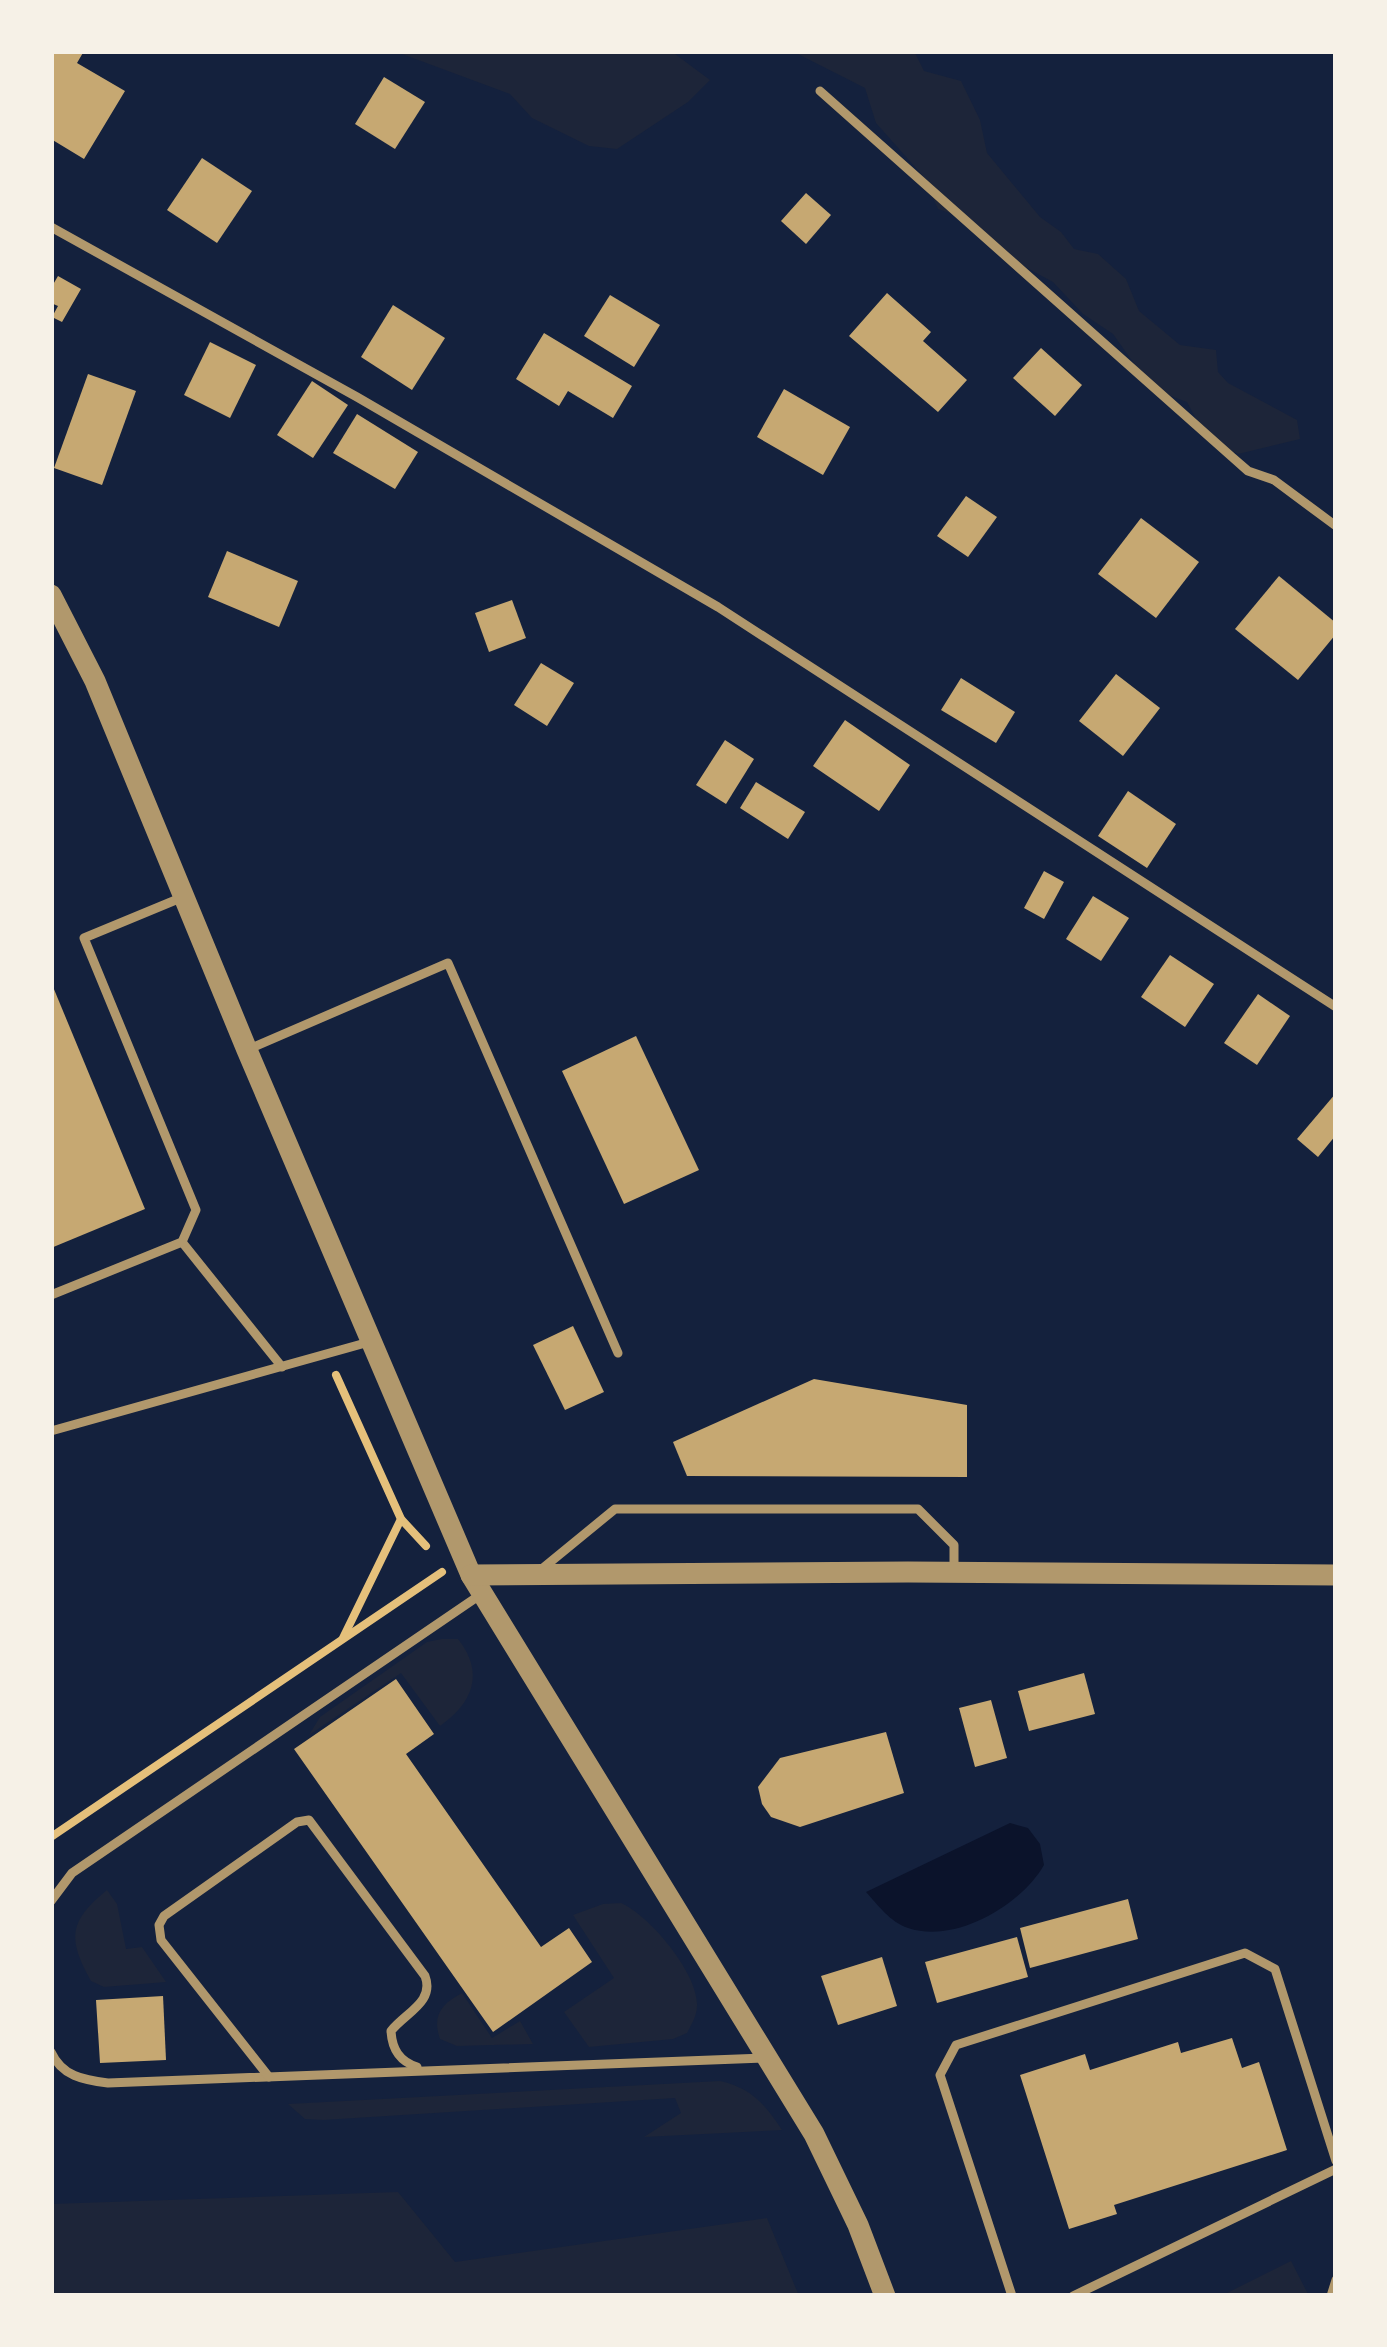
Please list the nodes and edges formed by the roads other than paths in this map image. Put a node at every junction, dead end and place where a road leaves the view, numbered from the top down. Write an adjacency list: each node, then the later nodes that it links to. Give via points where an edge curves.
1 (820, 91): 3 (lane, via 1232,457)
2 (51, 226): 6 (lane, via 718,608)
3 (1336, 526)
4 (51, 596): 5 (street, via 95,681)
5 (183, 897): 7 (street); 8 (lane, via 84,938 196,1210)
6 (1336, 1007)
7 (247, 1050): 10 (street); 11 (lane, via 448,962)
8 (182, 1242): 9 (lane); 12 (lane)
9 (51, 1295)
10 (369, 1342): 12 (lane); 17 (street)
11 (619, 1353)
12 (282, 1367): 13 (lane)
13 (51, 1431)
14 (954, 1572): 15 (street); 15 (lane, via 954,1545 918,1509 615,1509); 16 (street)
15 (536, 1574): 17 (street)
16 (1336, 1575)
17 (477, 1584): 18 (lane, via 72,1874); 20 (street)
18 (51, 1901)
19 (51, 2052): 22 (lane, via 76,2077 108,2083)
20 (768, 2057): 21 (lane); 25 (street, via 839,2181)
21 (434, 2070): 22 (lane); 22 (lane, via 413,2067 392,2044 391,2031 427,1996 425,1976 308,1820 159,1925 161,1940)
22 (268, 2077)
23 (1336, 2165): 26 (lane, via 1275,1969 1245,1953 956,2045 940,2075); 27 (lane)
24 (1336, 2280): 28 (lane)
25 (885, 2296)
26 (1012, 2296)
27 (1073, 2296)
28 (1331, 2296)

